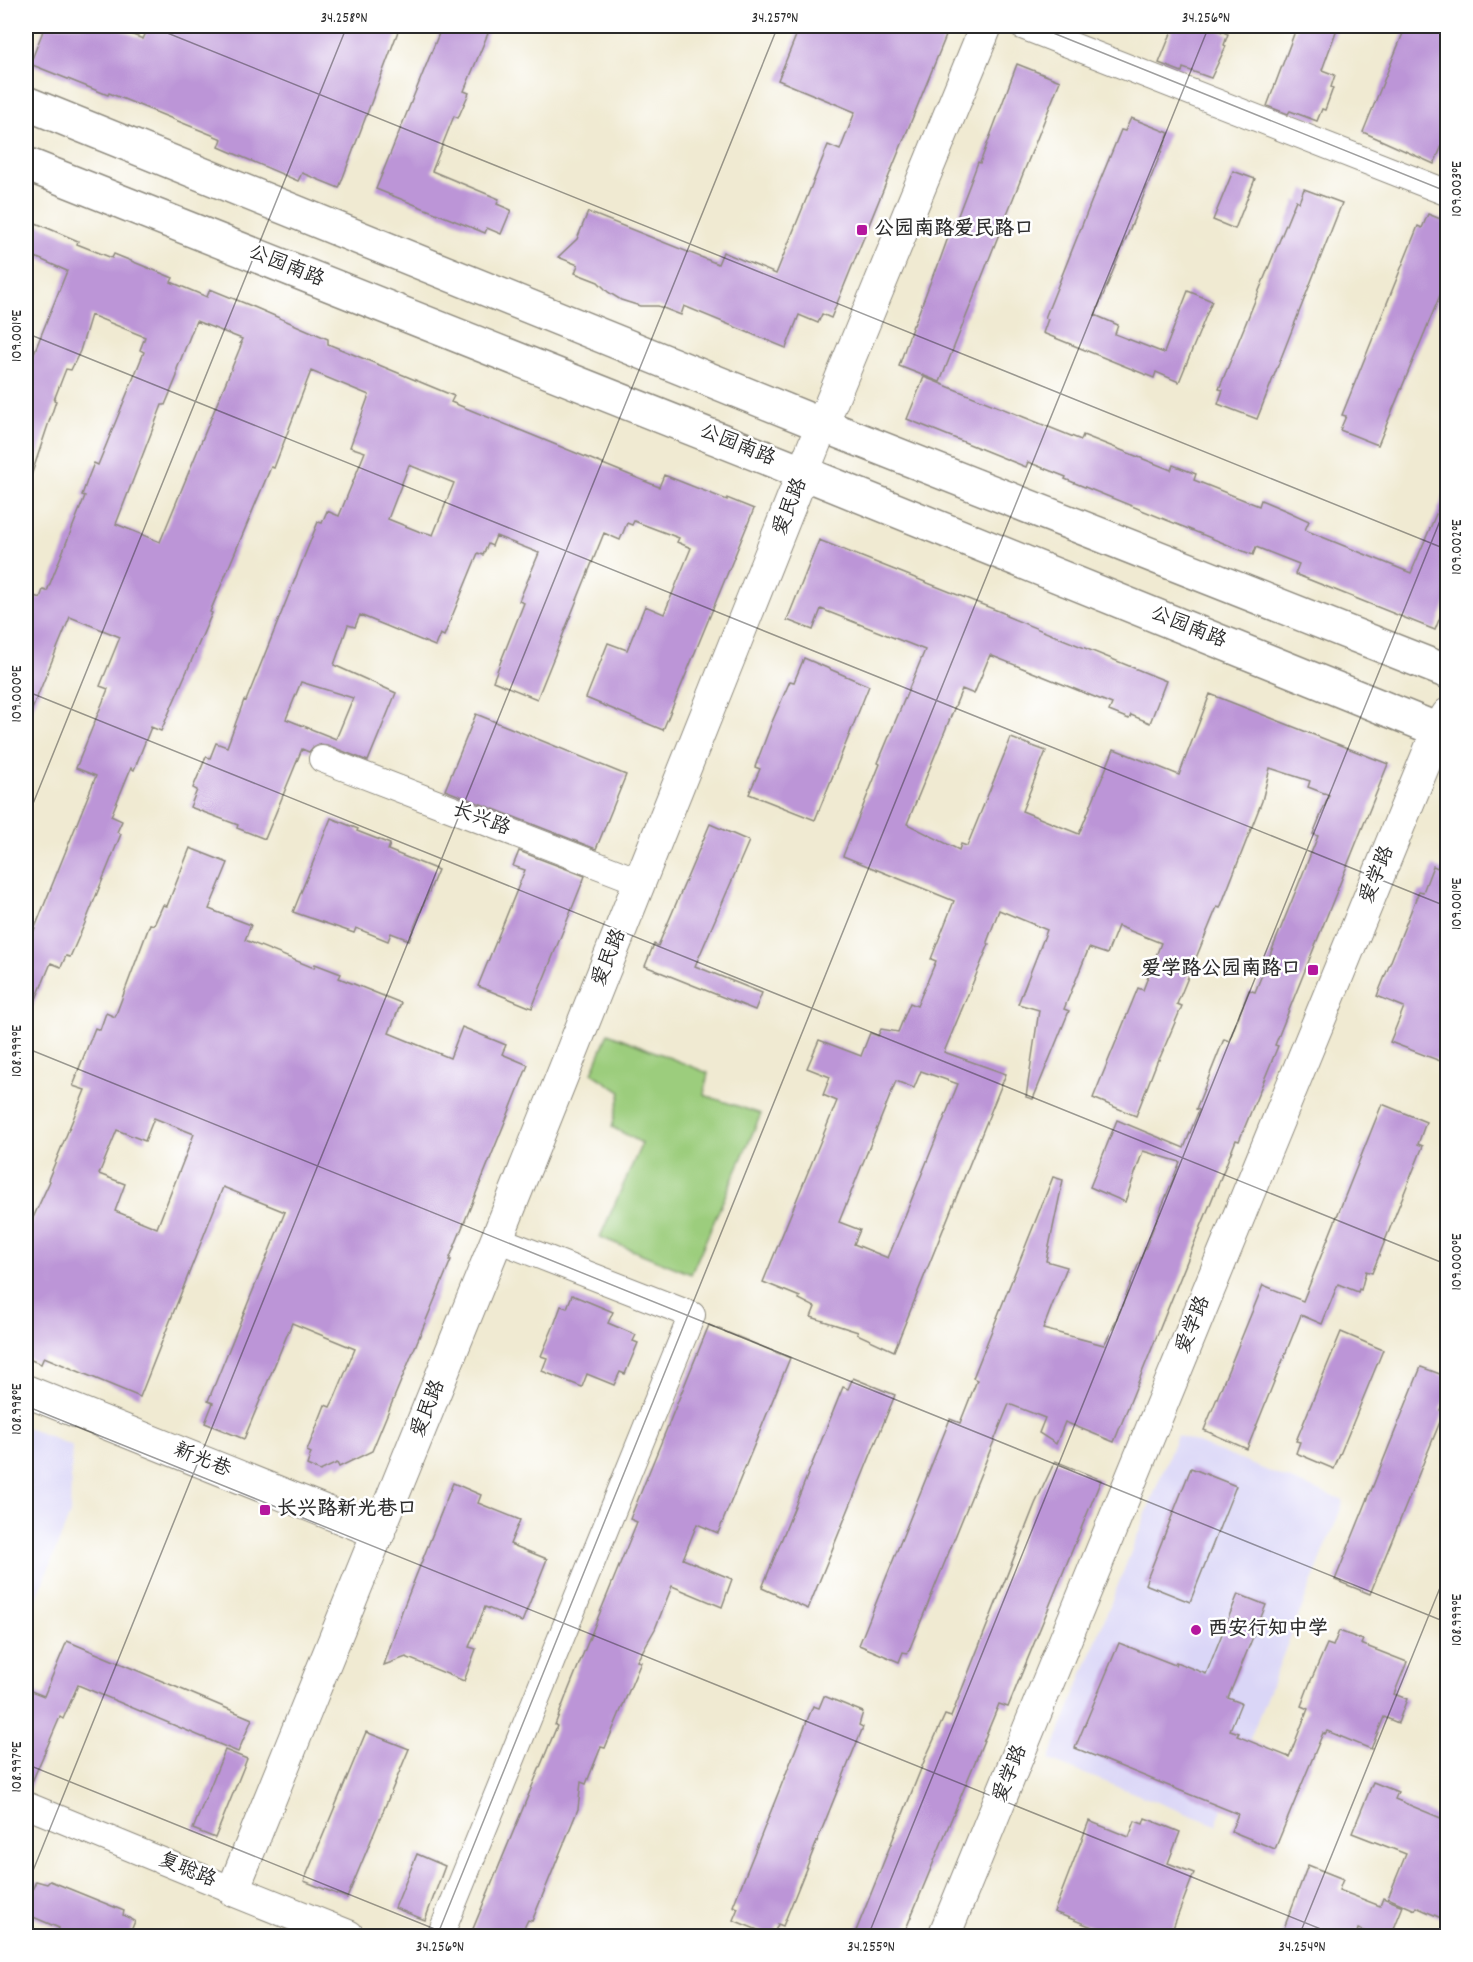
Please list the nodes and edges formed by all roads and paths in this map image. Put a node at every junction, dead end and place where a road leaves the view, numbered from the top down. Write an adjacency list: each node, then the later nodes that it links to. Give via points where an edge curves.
1 (987, 26): 6 (street, 爱民路)
2 (1022, 26): 5 (street)
3 (26, 104): 6 (main road)
4 (26, 164): 7 (main road, 公园南路)
5 (1448, 193)
6 (822, 425): 7 (street, 爱民路); 8 (main road)
7 (804, 473): 9 (main road, 公园南路); 11 (street, 爱民路)
8 (1448, 672)
9 (1444, 726): 19 (street, 爱学路)
10 (322, 759): 11 (street, 长兴路)
11 (640, 882): 12 (street, 爱民路)
12 (497, 1239): 14 (street, 爱民路); 18 (street, via 692,1315)
13 (26, 1391): 14 (street, 新光巷)
14 (379, 1533): 16 (street, 爱民路)
15 (26, 1805): 16 (street, 复聪路)
16 (233, 1890): 17 (street, 复聪路)
17 (348, 1936)
18 (440, 1936)
19 (944, 1936)

